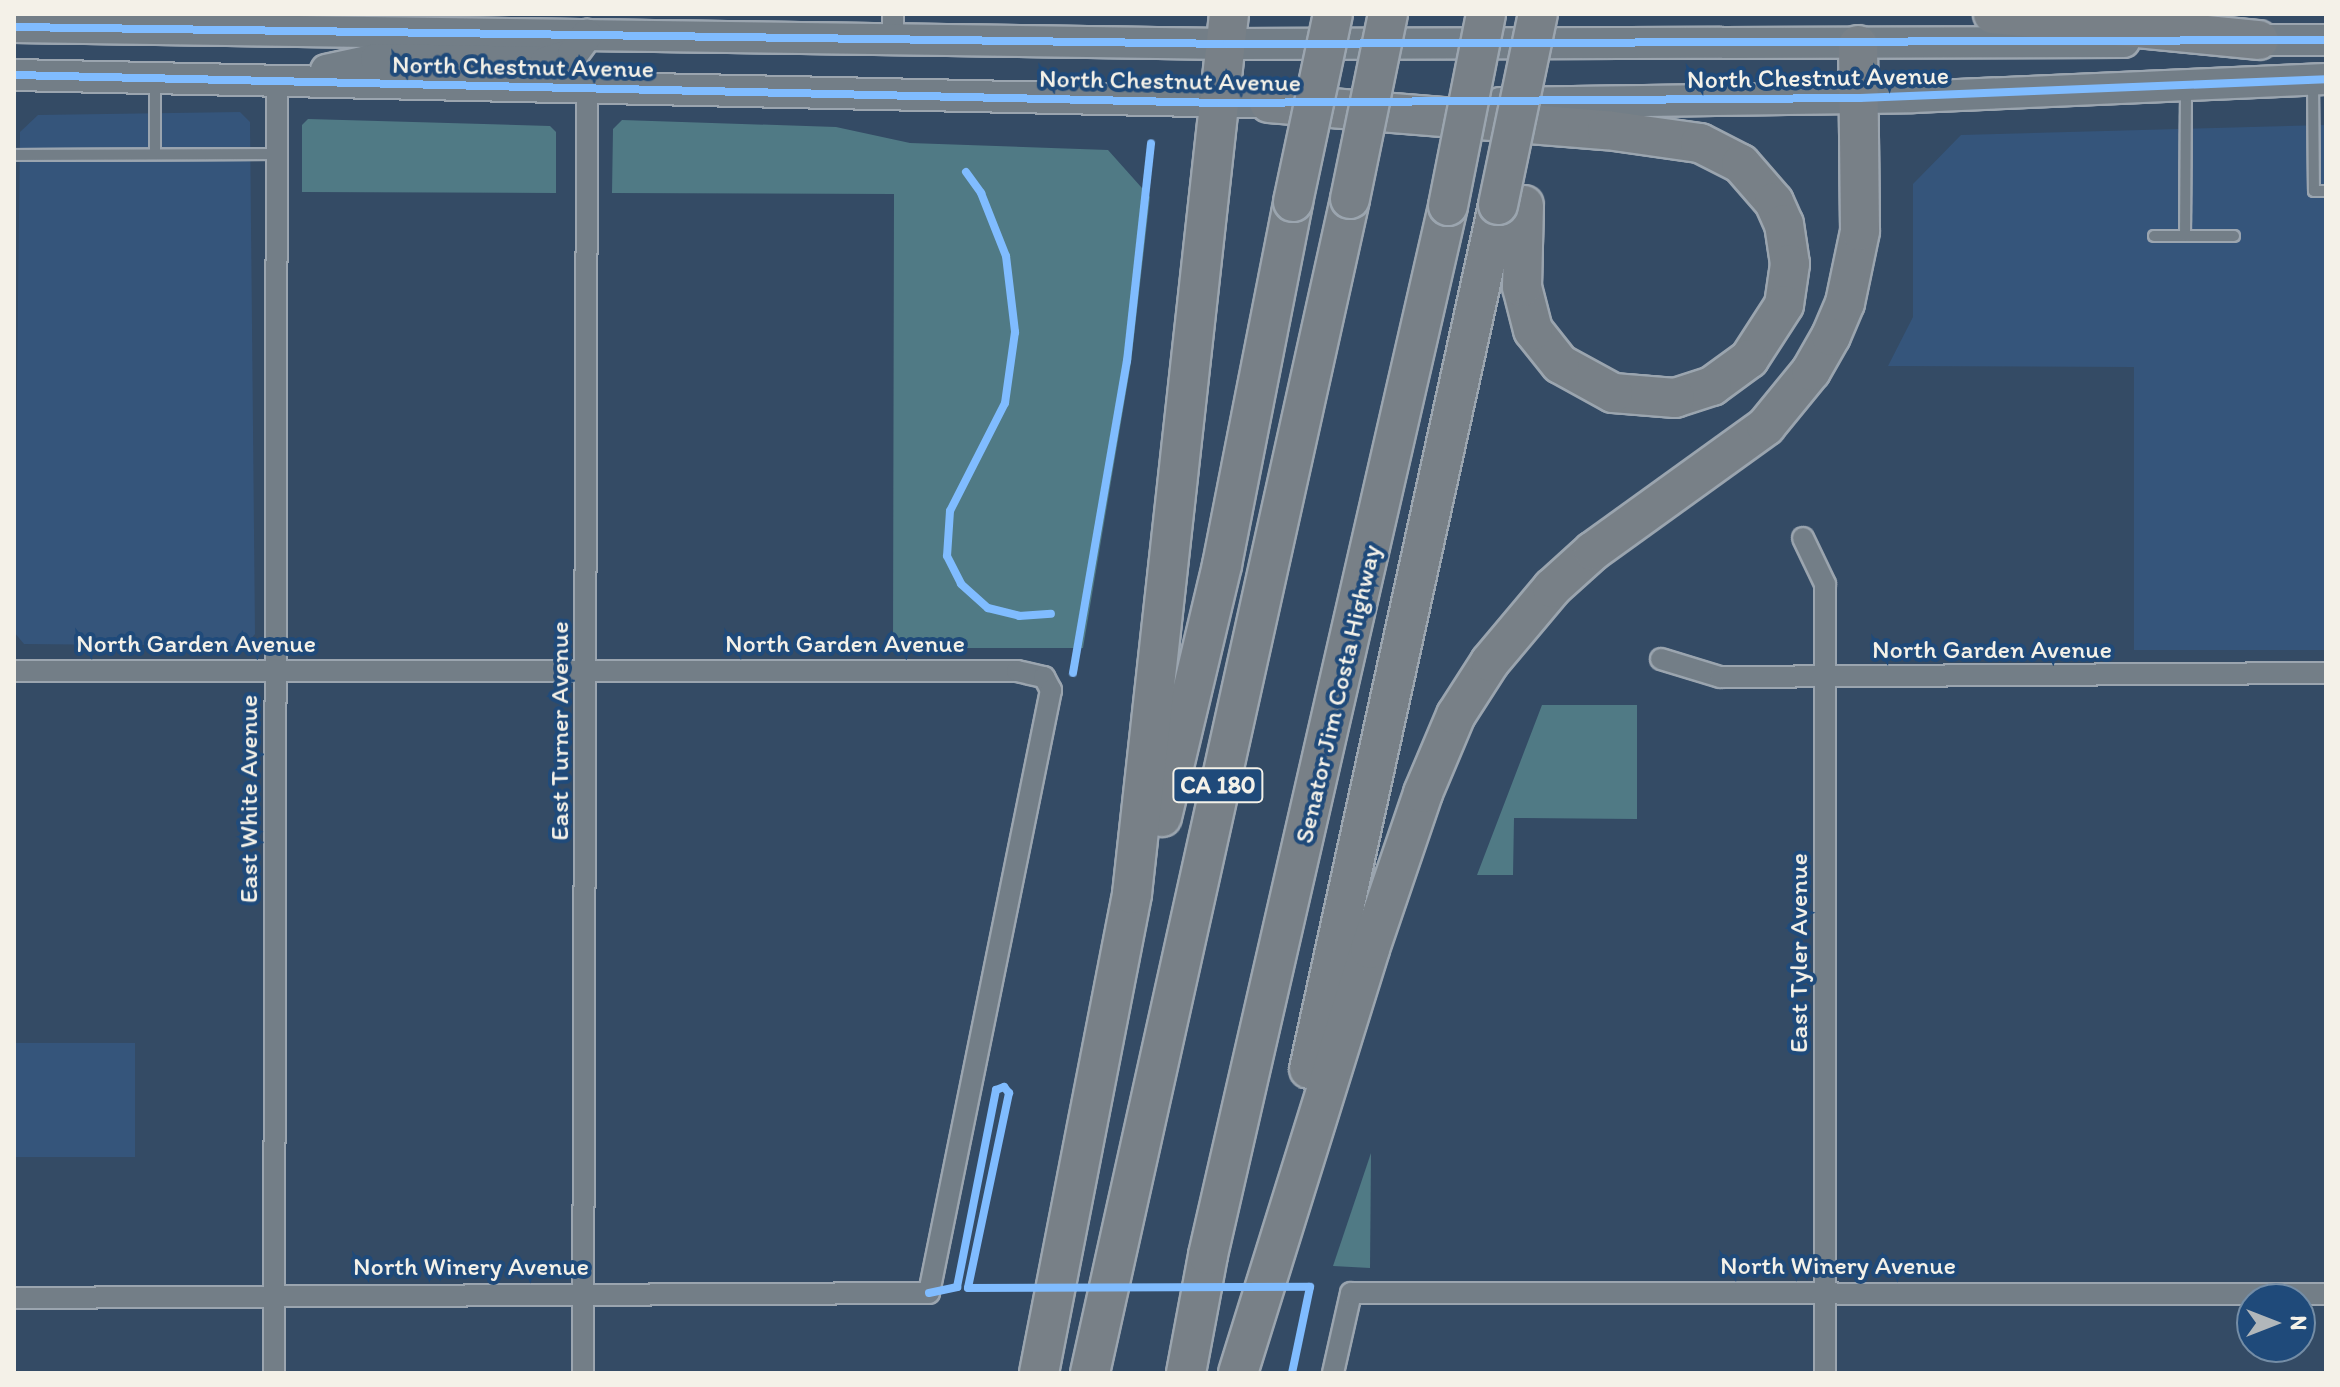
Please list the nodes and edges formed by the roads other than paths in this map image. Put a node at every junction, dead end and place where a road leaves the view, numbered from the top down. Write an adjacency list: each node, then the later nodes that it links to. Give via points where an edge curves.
1 (1333, 14): 40 (highway, bridge, via 1222,565)
2 (1388, 14): 51 (highway, CA 180, bridge)
3 (1486, 14): 52 (highway, Senator Jim Costa Highway, bridge, via 1448,206 1208,1255)
4 (1538, 14): 29 (highway, bridge)
5 (1553, 14): 29 (highway)
6 (1993, 14): 13 (highway)
7 (182, 21): 8 (main road, North Chestnut Avenue); 10 (main road, North Chestnut Avenue)
8 (277, 21): 9 (main road, North Chestnut Avenue)
9 (587, 25): 11 (main road, North Chestnut Avenue); 19 (main road, via 573,54 546,62 376,59)
10 (14, 27)
11 (893, 27): 12 (main road, North Chestnut Avenue)
12 (1228, 29): 15 (main road, North Chestnut Avenue); 23 (highway)
13 (2259, 33): 14 (main road, North Chestnut Avenue); 15 (main road, North Chestnut Avenue)
14 (2326, 40)
15 (1858, 45): 22 (highway)
16 (14, 75): 17 (main road, North Chestnut Avenue)
17 (155, 78): 19 (main road, North Chestnut Avenue); 25 (lane)
18 (2320, 79): 20 (main road, North Chestnut Avenue); 28 (lane, via 2314,191)
19 (277, 81): 21 (main road, North Chestnut Avenue); 26 (street, East White Avenue)
20 (2186, 87): 22 (main road, North Chestnut Avenue); 31 (lane)
21 (587, 88): 23 (main road, North Chestnut Avenue); 36 (street, East Turner Avenue)
22 (1860, 98): 24 (main road, North Chestnut Avenue); 47 (highway, via 1856,255 1845,303 1811,371 1766,426 1593,551 1552,588 1490,662 1445,737 1370,949)
23 (1221, 103): 24 (main road, North Chestnut Avenue); 40 (highway, via 1144,796)
24 (1269, 103): 29 (highway, via 1634,132 1700,143 1741,164 1774,202 1788,243 1784,305 1749,359 1712,386 1675,398 1613,393 1560,364 1533,330)
25 (155, 154): 26 (lane); 27 (lane)
26 (275, 154): 35 (street, East White Avenue)
27 (14, 155)
28 (2326, 191)
29 (1511, 205): 47 (highway)
30 (2154, 236): 31 (lane)
31 (2185, 236): 32 (lane)
32 (2234, 236)
33 (1803, 538): 39 (street, East Tyler Avenue, via 1825,584)
34 (1661, 659): 39 (street, North Garden Avenue, via 1720,677)
35 (275, 669): 36 (street, North Garden Avenue); 37 (street, North Garden Avenue); 44 (street, East White Avenue)
36 (586, 670): 41 (street, East Turner Avenue); 43 (street, North Garden Avenue, via 1017,671 1044,677 1050,705)
37 (14, 671)
38 (2326, 673): 39 (street, North Garden Avenue)
39 (1826, 677): 42 (street, East Tyler Avenue)
40 (1106, 1045): 50 (highway)
41 (583, 1292): 43 (street, North Winery Avenue); 44 (street, North Winery Avenue); 49 (street, East Turner Avenue)
42 (1825, 1292): 45 (street, North Winery Avenue); 53 (street, North Winery Avenue, via 1351,1293); 54 (street, East Tyler Avenue)
43 (929, 1293)
44 (274, 1294): 46 (street, North Winery Avenue); 48 (street, East White Avenue)
45 (2326, 1294)
46 (14, 1298)
47 (1240, 1366)
48 (274, 1373)
49 (583, 1373)
50 (1039, 1373)
51 (1090, 1373)
52 (1186, 1373)
53 (1333, 1373)
54 (1825, 1373)

